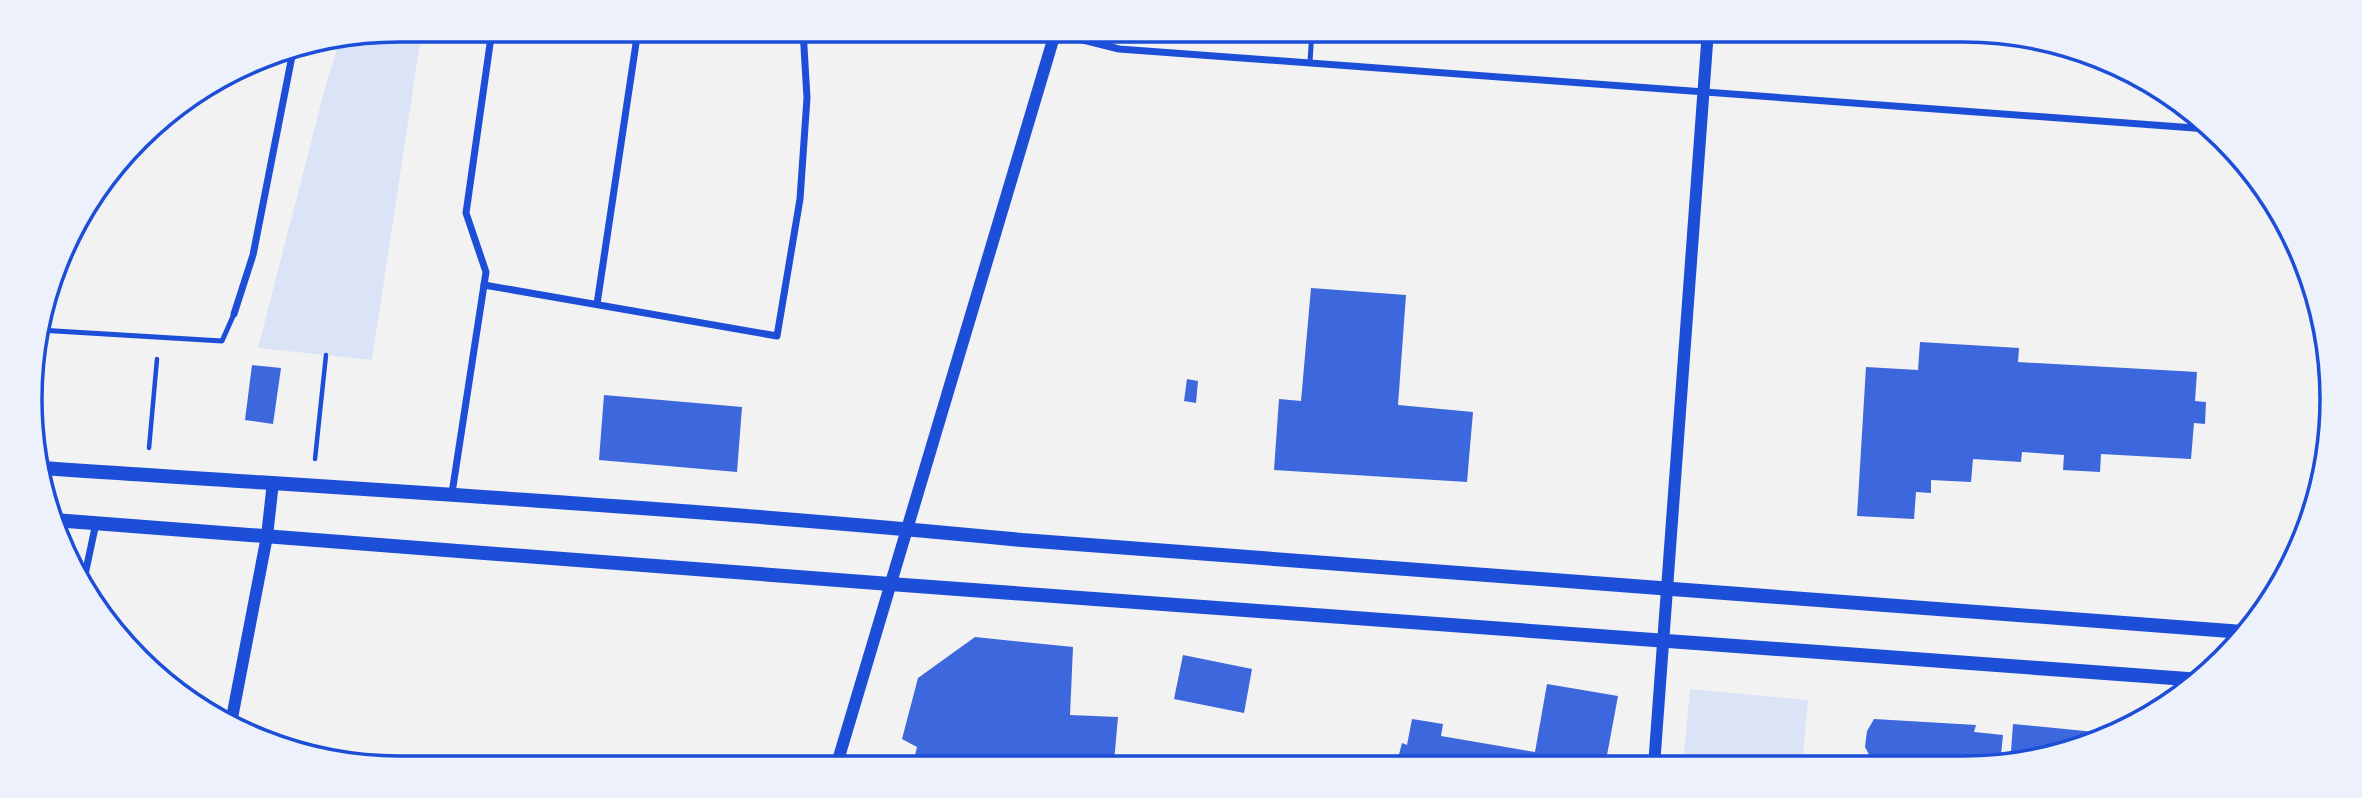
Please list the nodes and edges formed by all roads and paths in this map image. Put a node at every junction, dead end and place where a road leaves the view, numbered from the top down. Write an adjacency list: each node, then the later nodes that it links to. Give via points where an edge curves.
1 (490, 42): 12 (street, via 466,214 486,272)
2 (636, 42): 13 (street)
3 (804, 42): 13 (street, via 807,98 800,199 777,335)
4 (1051, 42): 25 (street)
5 (1094, 42): 9 (street, via 1119,49)
6 (1311, 42): 9 (lane)
7 (1707, 42): 10 (street)
8 (291, 59): 14 (street, via 253,255)
9 (1310, 62): 10 (street)
10 (1704, 91): 11 (street); 29 (street)
11 (2194, 128)
12 (484, 285): 13 (street); 22 (street)
13 (597, 304)
14 (234, 314): 16 (lane, via 222,341)
15 (49, 331): 16 (lane)
16 (159, 337): 19 (path)
17 (326, 355): 21 (path)
18 (49, 469): 19 (main road)
19 (146, 475): 20 (main road)
20 (273, 482): 21 (main road); 26 (street)
21 (312, 485): 22 (main road)
22 (452, 493): 25 (main road)
23 (63, 521): 24 (main road)
24 (96, 523): 26 (main road); 27 (street)
25 (907, 529): 28 (street); 29 (main road)
26 (267, 536): 28 (main road); 33 (street)
27 (86, 570)
28 (890, 584): 31 (main road); 34 (street)
29 (1668, 589): 30 (main road); 31 (street)
30 (2233, 631)
31 (1664, 640): 32 (main road); 35 (street)
32 (2184, 679)
33 (233, 715)
34 (839, 756)
35 (1655, 756)

